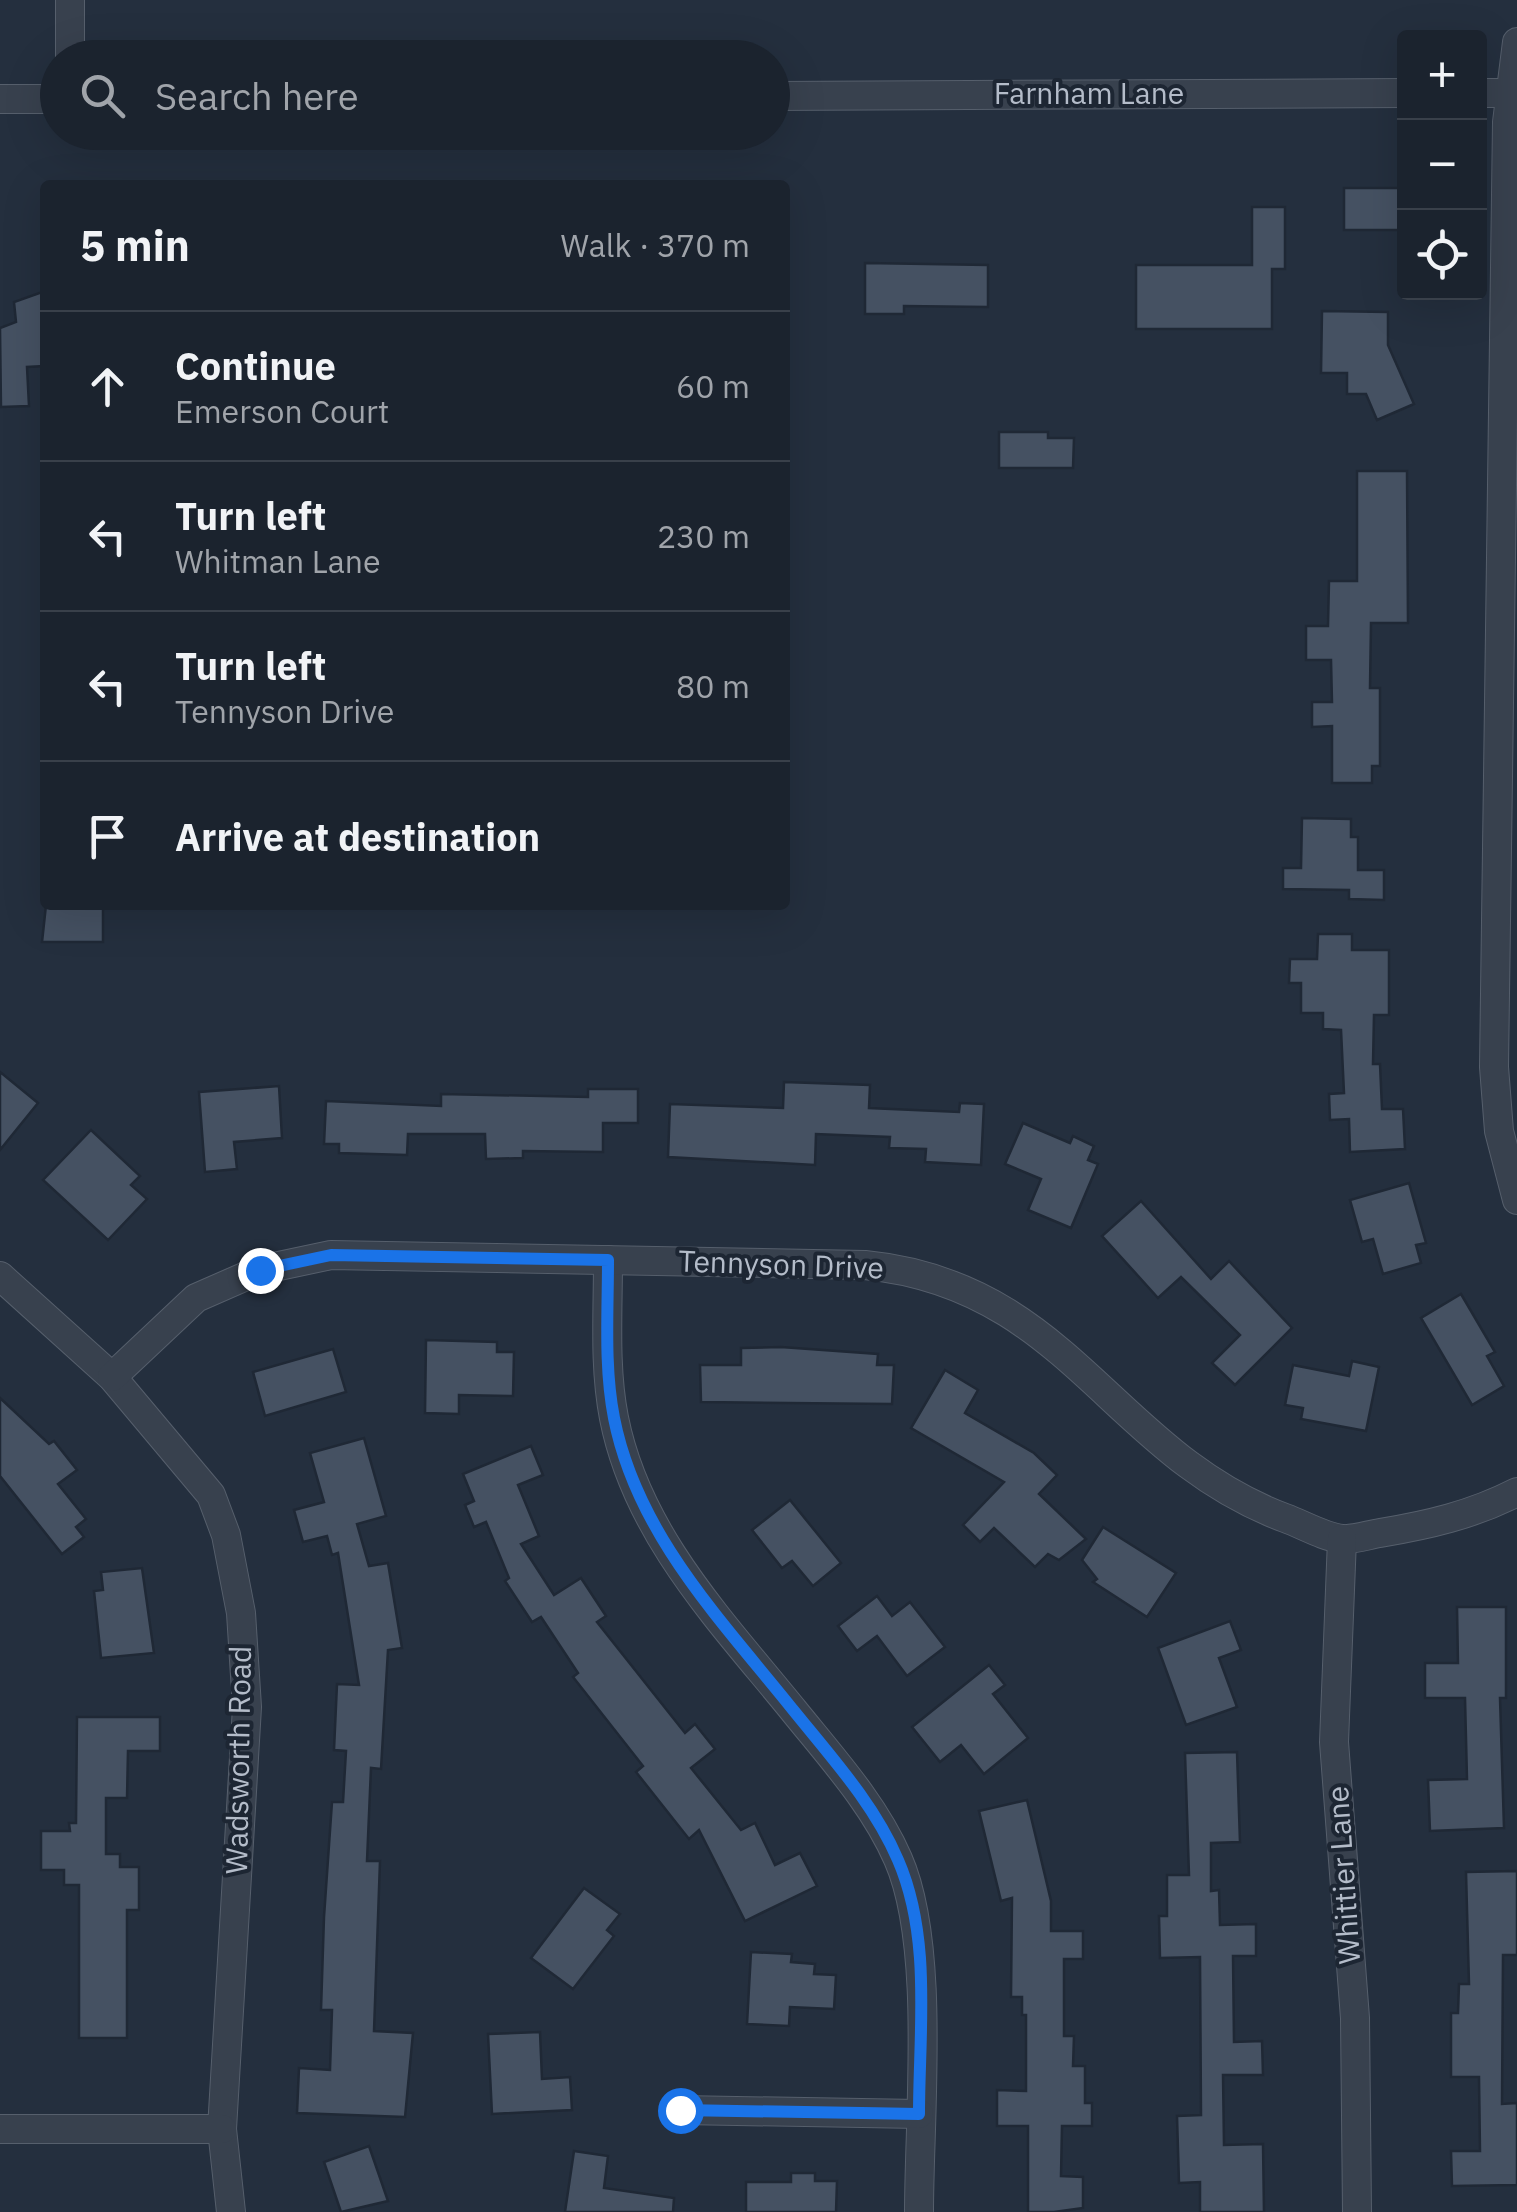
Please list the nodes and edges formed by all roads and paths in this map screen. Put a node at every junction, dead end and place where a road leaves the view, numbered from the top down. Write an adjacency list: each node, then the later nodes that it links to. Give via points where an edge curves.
1 (70, 0): 2 (street)
2 (70, 40)
3 (1517, 42): 6 (street)
4 (1397, 93): 7 (street, Farnham Lane)
5 (1487, 93): 6 (street)
6 (1515, 93): 10 (street, via 1508,122 1494,1067 1498,1131)
7 (790, 96)
8 (0, 99): 9 (street)
9 (40, 99)
10 (1517, 1200)
11 (608, 1260): 13 (street, Tennyson Drive, via 331,1255 281,1264 196,1298); 15 (street, Tennyson Drive, via 865,1265 963,1287 1043,1334 1202,1478 1250,1505); 17 (street, via 614,1418 651,1521 695,1588 852,1782 898,1860 919,1946)
12 (0, 1276): 13 (street, Wadsworth Road)
13 (112, 1377): 19 (street, Wadsworth Road, via 211,1494 241,1613 247,1707)
14 (1517, 1492): 15 (street, Tennyson Drive, via 1435,1524)
15 (1342, 1539): 22 (street, Whittier Lane, via 1334,1742 1356,2037)
16 (680, 2110): 17 (street)
17 (919, 2114): 21 (street)
18 (0, 2128): 19 (street)
19 (222, 2129): 20 (street, Wadsworth Road)
20 (231, 2212)
21 (919, 2212)
22 (1357, 2212)

